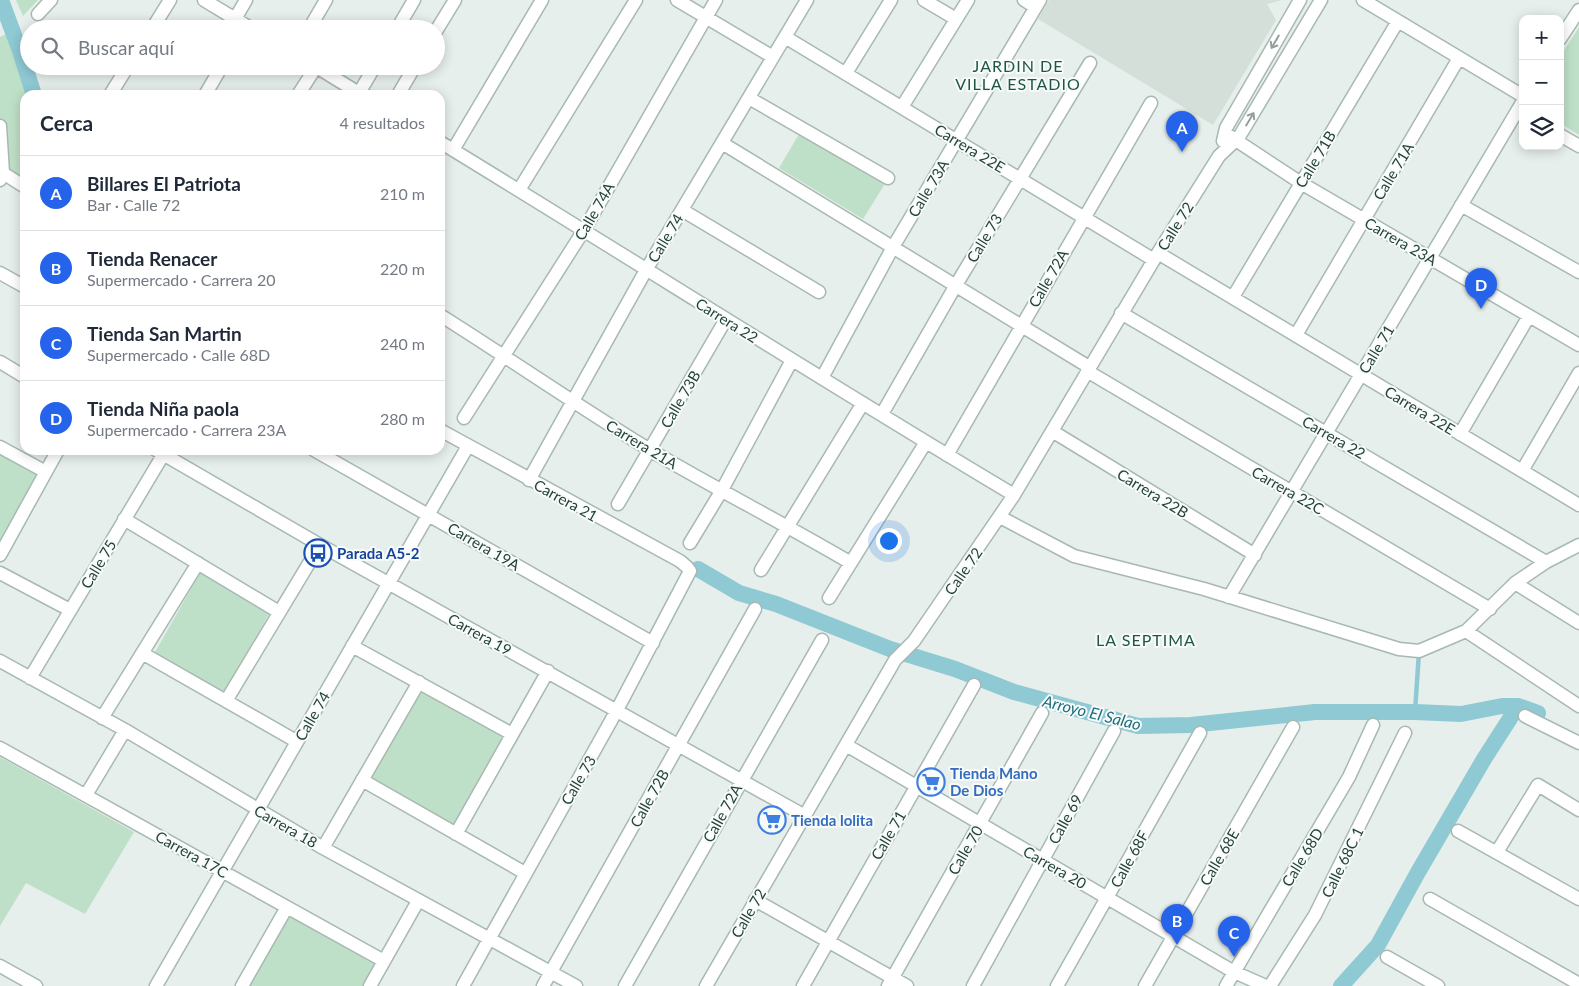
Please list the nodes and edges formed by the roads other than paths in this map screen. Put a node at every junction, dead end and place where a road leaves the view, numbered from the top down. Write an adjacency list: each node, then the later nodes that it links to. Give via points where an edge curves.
1 (51, 0): 23 (street)
2 (170, 0): 26 (street)
3 (204, 0): 27 (street)
4 (246, 0): 28 (street)
5 (326, 0): 29 (street)
6 (414, 0): 30 (street)
7 (454, 0): 31 (street)
8 (542, 0): 61 (street)
9 (636, 0): 69 (street)
10 (677, 0): 24 (street)
11 (716, 0): 24 (street, Calle 74A)
12 (806, 0): 34 (street, Calle 74)
13 (891, 0): 38 (street)
14 (924, 0): 25 (street)
15 (968, 0): 25 (street)
16 (1024, 0): 20 (street)
17 (1300, 0): 57 (street, Calle 72, one-way to 57, via 1226,128)
18 (1305, 0): 21 (street)
19 (1363, 0): 32 (street)
20 (1038, 4): 59 (street, Calle 73A)
21 (1319, 4): 57 (street, Calle 72, one-way to 21)
22 (1579, 10): 33 (street)
23 (38, 14)
24 (706, 17): 35 (street); 74 (street, Calle 74A)
25 (956, 19): 54 (street)
26 (158, 20)
27 (236, 20)
28 (244, 20)
29 (314, 20)
30 (402, 20)
31 (442, 20)
32 (1398, 21): 36 (street); 67 (street, Calle 71B)
33 (1564, 33)
34 (785, 37): 35 (street, Calle 74); 38 (street, Carrera 22E)
35 (773, 57): 52 (street, Calle 74)
36 (1459, 58): 51 (street); 73 (street, Calle 71A)
37 (1090, 63): 66 (street, Calle 73)
38 (846, 73): 54 (street, Carrera 22E)
39 (122, 75): 45 (street)
40 (216, 75): 46 (street)
41 (310, 75): 47 (street)
42 (328, 75): 48 (street)
43 (370, 75): 49 (street)
44 (410, 75): 50 (street)
45 (113, 90)
46 (207, 90)
47 (301, 90)
48 (353, 90)
49 (362, 90)
50 (401, 90)
51 (1519, 94)
52 (749, 98): 60 (street, Calle 74); 65 (street)
53 (1151, 103): 72 (street, Calle 72A)
54 (902, 107): 59 (street, Carrera 22E)
55 (1519, 111): 70 (street, Calle 71)
56 (0, 126): 64 (street)
57 (1230, 137): 67 (street, Carrera 23A); 76 (street, Calle 72)
58 (1564, 137): 62 (street)
59 (957, 140): 66 (street, Carrera 22E); 75 (street, Calle 73A)
60 (722, 143): 71 (street, Calle 74); 75 (street)
61 (445, 145)
62 (1579, 146)
63 (445, 147): 69 (street, Carrera 22)
64 (2, 177): 68 (street)
65 (888, 178)
66 (1020, 178): 72 (street, Carrera 22E); 82 (street, Calle 73)
67 (1301, 183): 73 (street, Carrera 23A); 84 (street, Calle 71B)
68 (20, 186)
69 (519, 190): 74 (street, Carrera 22)
70 (1461, 205): 77 (street, Calle 71); 79 (street)
71 (682, 210): 78 (street, Calle 74); 83 (street)
72 (1084, 217): 76 (street, Carrera 22E); 89 (street, Calle 72A)
73 (1364, 220): 77 (street, Carrera 23A); 90 (street, Calle 71A)
74 (584, 230): 78 (street, Carrera 22); 92 (street, Calle 74A)
75 (893, 247): 82 (street); 99 (street, Calle 73A)
76 (1156, 256): 84 (street, Carrera 22E); 85 (street, Calle 72)
77 (1430, 258): 86 (street, Carrera 23A); 98 (street, Calle 71)
78 (646, 270): 88 (street, Carrera 22); 100 (street, Calle 74)
79 (1579, 272)
80 (0, 273): 81 (street)
81 (20, 284)
82 (956, 285): 89 (street); 102 (street, Calle 73)
83 (819, 292)
84 (1233, 297): 90 (street, Carrera 22E)
85 (1121, 313): 95 (street, Calle 72); 106 (street, Carrera 22)
86 (1529, 316): 91 (street, Carrera 23A); 107 (street)
87 (445, 317): 92 (street, Carrera 21A)
88 (726, 319): 93 (street, Carrera 22); 111 (street, Calle 73B)
89 (1021, 325): 95 (street); 116 (street, Calle 72A)
90 (1296, 335): 98 (street, Carrera 22E)
91 (1579, 345)
92 (504, 355): 100 (street, Carrera 21A); 103 (street, Calle 74A)
93 (792, 360): 99 (street, Carrera 22); 120 (street)
94 (0, 362): 97 (street)
95 (1088, 369): 104 (street, Calle 72); 121 (street, Carrera 22C)
96 (1579, 373): 117 (street)
97 (20, 374)
98 (1361, 374): 106 (street, Calle 71); 107 (street, Carrera 22E)
99 (822, 378): 101 (street, Carrera 22)
100 (573, 402): 111 (street, Carrera 21A); 119 (street, Calle 74)
101 (863, 403): 102 (street, Carrera 22); 128 (street)
102 (882, 414): 108 (street, Carrera 22)
103 (464, 418)
104 (1052, 431): 122 (street, Calle 72); 133 (street, Carrera 22B)
105 (445, 433): 109 (street, Carrera 21)
106 (1326, 433): 121 (street, Calle 71); 134 (street, Carrera 22)
107 (1460, 434): 117 (street, Carrera 22E)
108 (926, 442): 116 (street, Carrera 22); 136 (street)
109 (468, 446): 119 (street, Carrera 21); 125 (street, Calle 74)
110 (0, 447): 118 (street)
111 (651, 450): 120 (street, Carrera 21A); 123 (street, Calle 73B)
112 (55, 455): 118 (street)
113 (160, 455): 127 (street, Calle 75)
114 (169, 455): 130 (street, Carrera 19)
115 (323, 455): 125 (street, Carrera 19A)
116 (947, 455): 122 (street, Carrera 22)
117 (1522, 471): 124 (street, Carrera 22E)
118 (46, 472): 132 (street)
119 (529, 480): 138 (street, Carrera 21, via 680,561)
120 (722, 490): 128 (street, Carrera 21A); 129 (street)
121 (1292, 492): 133 (street, Calle 71); 145 (street, Carrera 22C)
122 (1014, 495): 126 (street, Calle 72)
123 (618, 504)
124 (1579, 505)
125 (428, 513): 141 (street, Calle 74); 151 (street, Carrera 19A)
126 (1000, 517): 142 (street, via 1074,556); 175 (street, Calle 72, via 914,642 895,660)
127 (124, 519): 135 (street); 146 (street, Calle 75)
128 (788, 526): 136 (street, Carrera 21A); 137 (street)
129 (690, 543)
130 (320, 545): 141 (street, Carrera 19); 147 (street)
131 (1579, 546): 134 (street)
132 (0, 555)
133 (1254, 555): 142 (street, Calle 71)
134 (1546, 562): 140 (street)
135 (198, 563): 147 (street); 153 (street)
136 (851, 563): 143 (street)
137 (762, 570)
138 (690, 572): 151 (street, Calle 73)
139 (0, 573): 146 (street)
140 (1515, 583): 145 (street); 148 (street)
141 (389, 584): 152 (street, Calle 74); 155 (street, Carrera 19)
142 (1229, 597): 149 (street, via 1399,649 1419,651)
143 (829, 598)
144 (755, 609): 174 (street, Calle 72B)
145 (1490, 609): 149 (street)
146 (70, 610): 156 (street, Calle 75)
147 (280, 612): 159 (street)
148 (1579, 623)
149 (1466, 631): 160 (street)
150 (822, 640): 178 (street, Calle 72A)
151 (653, 643): 161 (street, Calle 73)
152 (352, 646): 157 (street); 172 (street, Calle 74)
153 (142, 653): 159 (street); 164 (street)
154 (0, 661): 156 (street, Carrera 18)
155 (548, 671): 161 (street, Carrera 19); 171 (street)
156 (30, 678): 164 (street, Carrera 18)
157 (419, 682): 171 (street); 177 (street)
158 (974, 685): 179 (street, Calle 71)
159 (226, 701): 172 (street)
160 (1579, 706)
161 (617, 710): 174 (street, Carrera 19); 191 (street, Calle 73)
162 (1042, 713): 184 (street, Calle 70)
163 (1525, 716): 173 (street)
164 (102, 718): 167 (street, Carrera 18)
165 (1373, 725): 205 (street, Calle 68D, via 1349,777)
166 (1293, 727): 198 (street, Calle 68E)
167 (124, 730): 180 (street); 181 (street, Carrera 18)
168 (1114, 731): 189 (street, Calle 69)
169 (1200, 733): 192 (street, Calle 68F)
170 (1405, 733): 224 (street, Calle 68C 1, via 1315,916)
171 (512, 734): 186 (street)
172 (296, 741): 181 (street, Calle 74)
173 (1579, 743)
174 (679, 745): 178 (street, Carrera 19); 204 (street, Calle 72B)
175 (846, 745): 179 (street, Carrera 20); 183 (street, Calle 72)
176 (0, 748): 180 (street, Carrera 17C)
177 (362, 780): 186 (street); 187 (street)
178 (741, 780): 183 (street, Carrera 19); 215 (street, Calle 72A)
179 (916, 786): 184 (street, Carrera 20); 200 (street, Calle 71)
180 (86, 795): 190 (street, Carrera 17C)
181 (258, 810): 187 (street, Carrera 18); 190 (street, Calle 74)
182 (1579, 810): 188 (street, via 1538,785)
183 (805, 816): 195 (street, Calle 72)
184 (980, 824): 189 (street, Carrera 20); 206 (street, Calle 70)
185 (1458, 832): 188 (street)
186 (456, 834): 191 (street)
187 (323, 848): 196 (street, Carrera 18)
188 (1497, 852): 194 (street)
189 (1043, 860): 192 (street, Carrera 20); 219 (street, Calle 69)
190 (222, 870): 197 (street, Carrera 17C); 209 (street, Calle 74)
191 (525, 873): 199 (street, Calle 73)
192 (1107, 898): 198 (street, Carrera 20); 220 (street, Calle 68F)
193 (1430, 899): 207 (street)
194 (1579, 899)
195 (755, 900): 200 (street); 216 (street, Calle 72)
196 (418, 901): 199 (street, Carrera 18); 202 (street)
197 (287, 908): 202 (street, Carrera 17C); 210 (street)
198 (1173, 936): 205 (street, Carrera 20); 221 (street, Calle 68E)
199 (489, 938): 204 (street, Carrera 18); 212 (street, Calle 73)
200 (828, 941): 206 (street); 217 (street, Calle 71)
201 (1387, 957): 225 (street)
202 (384, 961): 211 (street)
203 (0, 966): 208 (street)
204 (551, 972): 213 (street, Calle 72B); 214 (street, Carrera 18)
205 (1234, 972): 222 (street, Calle 68D); 223 (street, Carrera 20)
206 (890, 982): 218 (street)
207 (1579, 984)
208 (36, 986)
209 (156, 986)
210 (242, 986)
211 (370, 986)
212 (462, 986)
213 (543, 986)
214 (576, 986)
215 (625, 986)
216 (706, 986)
217 (802, 986)
218 (907, 986)
219 (973, 986)
220 (1057, 986)
221 (1145, 986)
222 (1226, 986)
223 (1266, 986)
224 (1270, 986)
225 (1438, 986)

